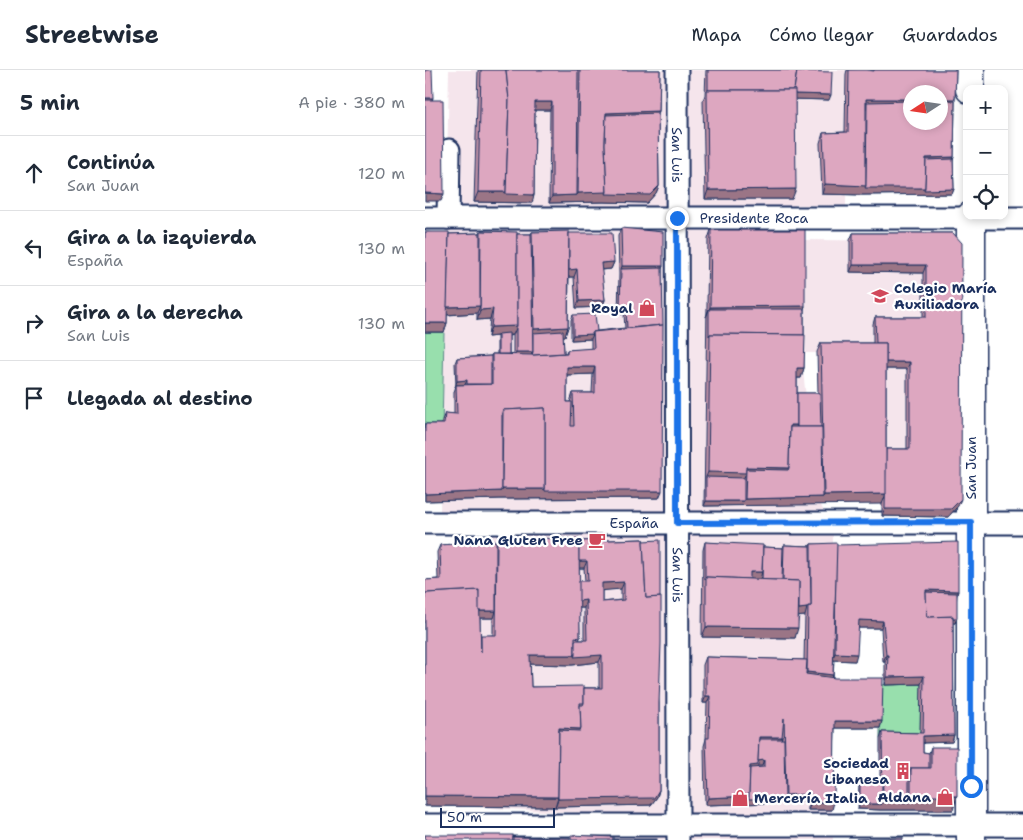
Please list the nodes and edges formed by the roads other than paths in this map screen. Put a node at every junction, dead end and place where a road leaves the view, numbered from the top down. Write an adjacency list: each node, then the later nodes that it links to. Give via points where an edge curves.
1 (677, 70): 8 (street, San Luis)
2 (970, 70): 3 (main road)
3 (970, 85)
4 (449, 150): 7 (street)
5 (963, 217): 8 (street, Presidente Roca)
6 (425, 218): 7 (street, Presidente Roca)
7 (448, 218): 8 (street, Presidente Roca)
8 (677, 218): 15 (street, San Luis)
9 (1008, 218): 10 (street, Presidente Roca)
10 (1023, 218)
11 (971, 220): 12 (main road, San Juan)
12 (971, 522): 13 (street, España); 15 (street, España); 19 (main road, San Juan)
13 (1023, 522)
14 (425, 523): 15 (street, España)
15 (677, 523): 18 (street, San Luis)
16 (425, 825): 18 (street)
17 (1023, 825): 19 (street)
18 (678, 832): 19 (street)
19 (971, 832)

